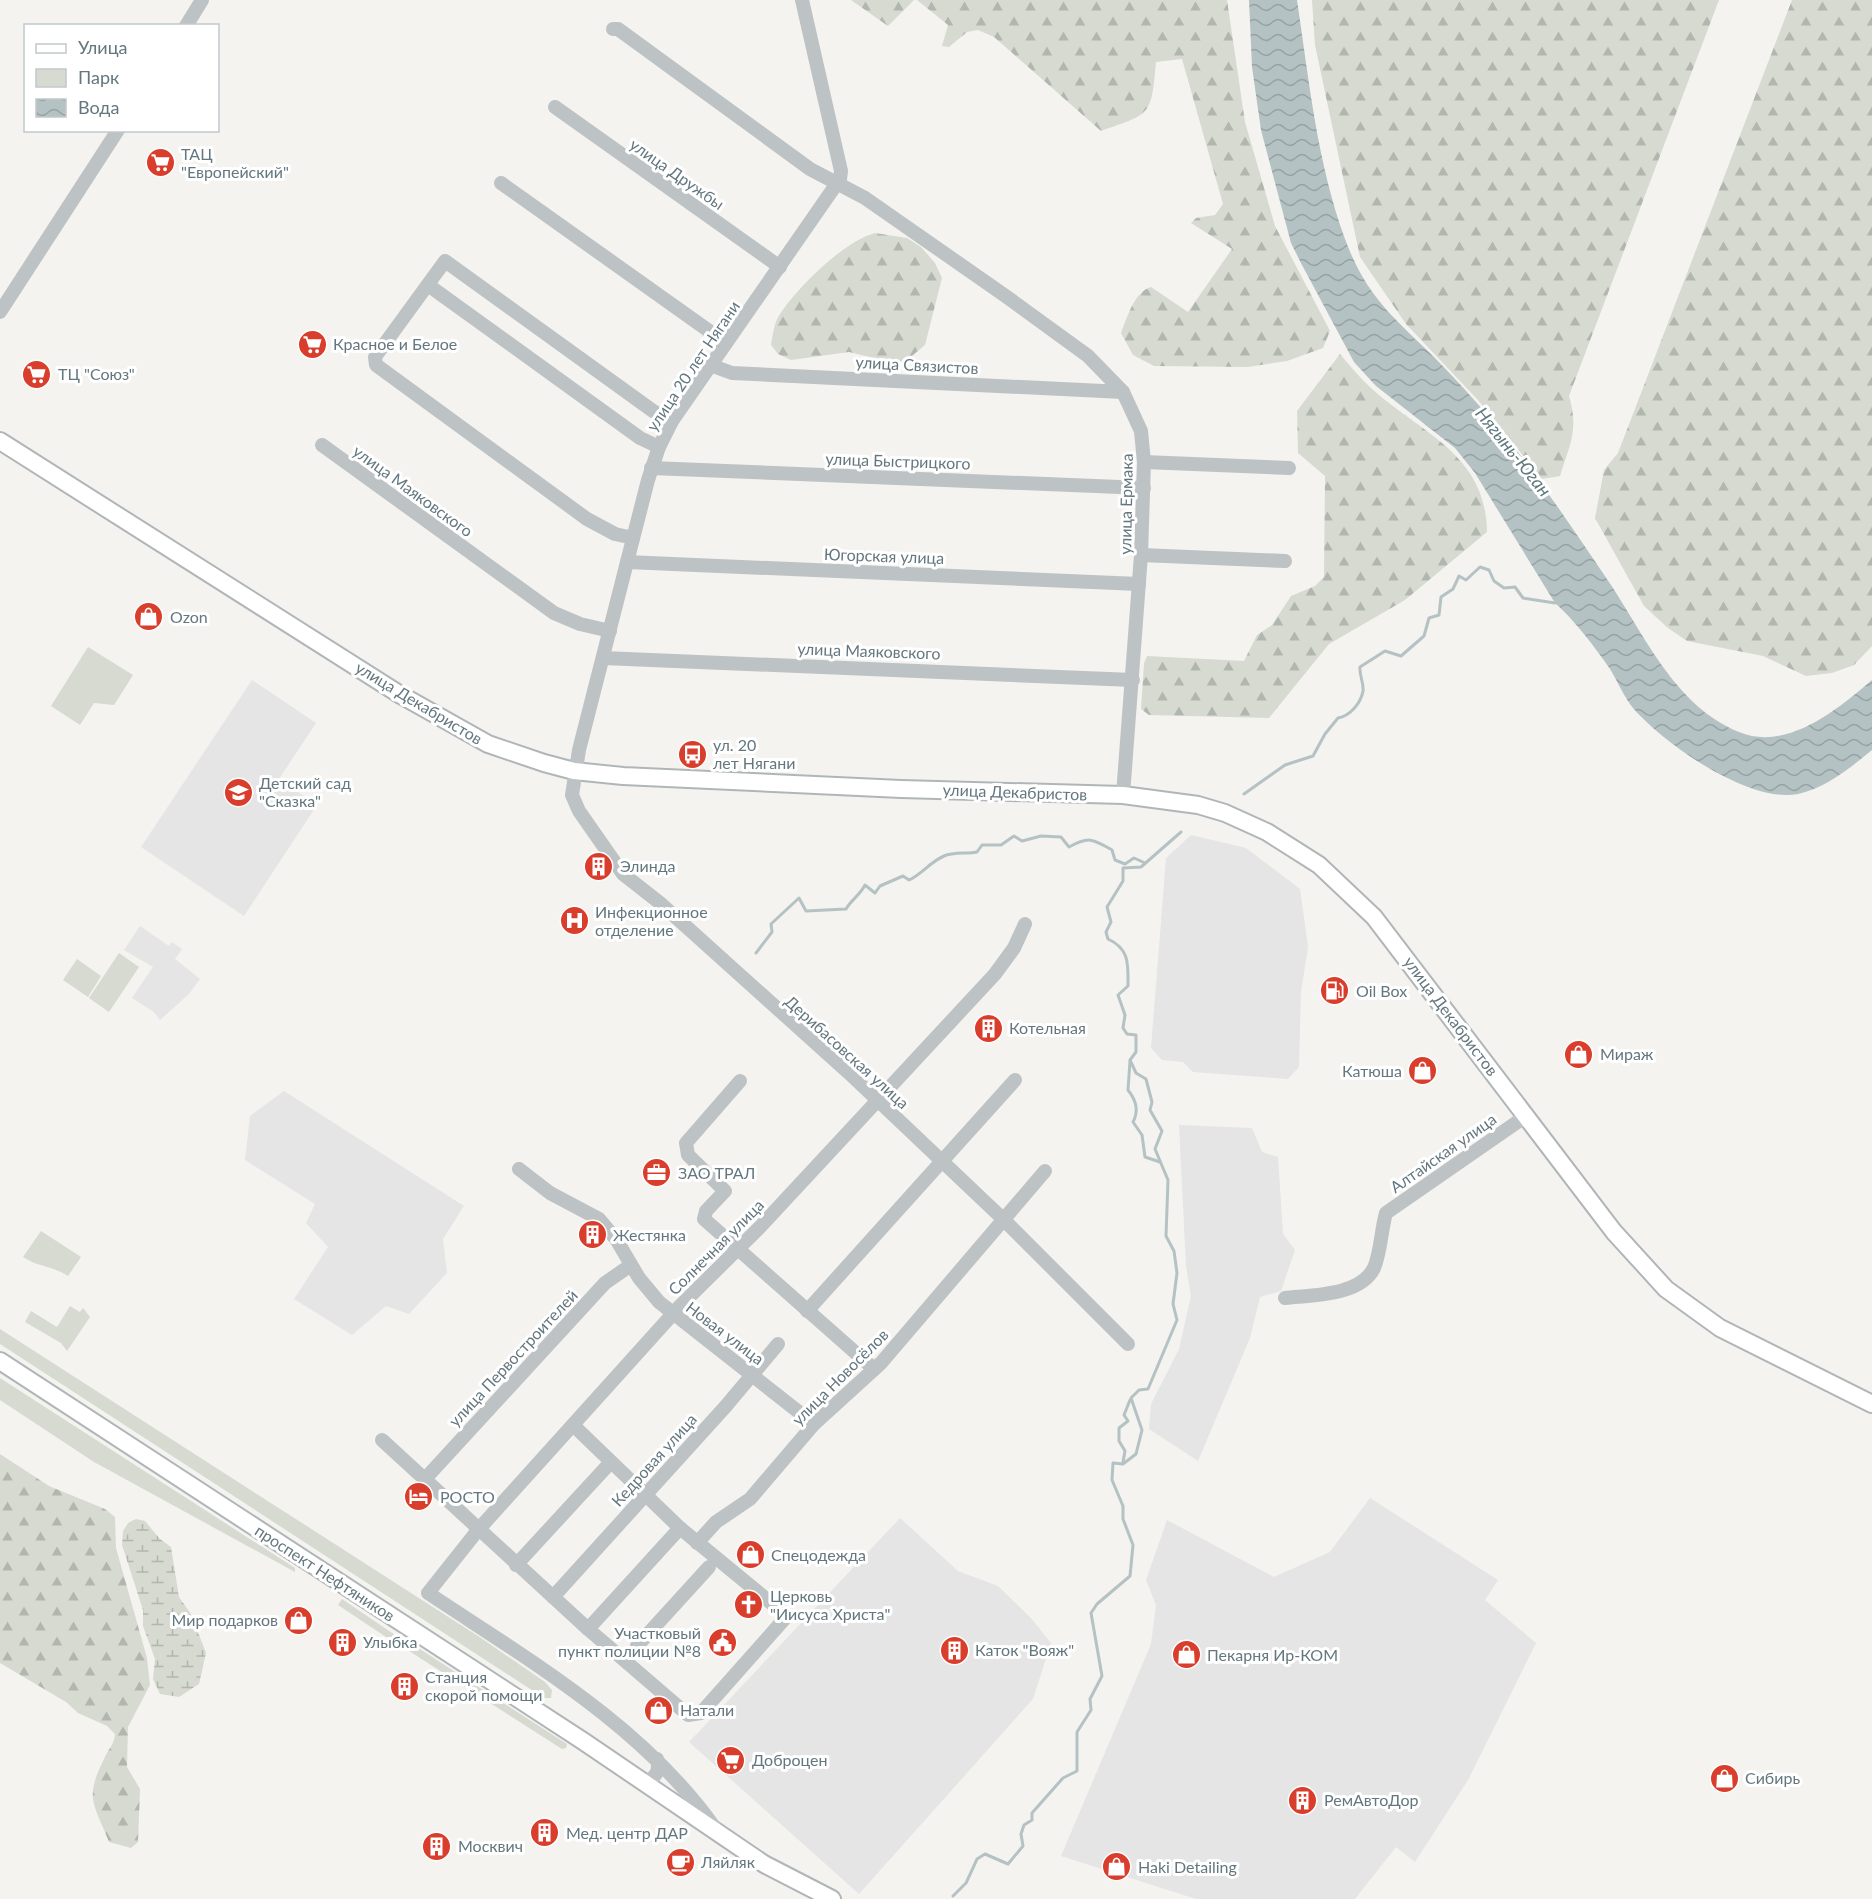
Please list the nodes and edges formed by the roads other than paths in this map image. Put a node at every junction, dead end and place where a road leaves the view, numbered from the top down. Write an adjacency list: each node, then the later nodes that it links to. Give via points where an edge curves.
1 (202, 0): 3 (street)
2 (802, 0): 8 (street, via 841,171)
3 (187, 24)
4 (613, 29): 8 (street, улица Ермака)
5 (555, 107): 9 (street, улица Дружбы)
6 (117, 132): 11 (street)
7 (501, 183): 12 (street)
8 (838, 185): 9 (street, улица 20 лет Нягани); 14 (street, улица Ермака, via 865,198 1007,297 1088,356)
9 (780, 267): 12 (street, улица 20 лет Нягани)
10 (428, 285): 15 (street, via 445,261); 18 (street, via 640,438); 23 (street, via 375,357 376,365 587,519 615,534)
11 (0, 312)
12 (726, 343): 13 (street, улица 20 лет Нягани)
13 (710, 365): 14 (street, улица Связистов, via 732,373); 15 (street, улица 20 лет Нягани)
14 (1123, 392): 19 (street, улица Ермака, via 1141,431)
15 (672, 421): 18 (street, улица 20 лет Нягани)
16 (0, 441): 31 (main road, улица Декабристов, via 462,731 514,754)
17 (322, 444): 28 (street, улица Маяковского, via 554,613)
18 (659, 447): 20 (street, улица 20 лет Нягани)
19 (1144, 462): 21 (street); 22 (street, улица Ермака)
20 (651, 468): 22 (street, улица Быстрицкого); 23 (street, улица 20 лет Нягани)
21 (1289, 468)
22 (1144, 488): 24 (street, улица Ермака)
23 (633, 538): 26 (street, улица 20 лет Нягани)
24 (1141, 555): 25 (street); 27 (street, улица Ермака)
25 (1285, 561)
26 (627, 562): 27 (street, Югорская улица); 28 (street, улица 20 лет Нягани)
27 (1139, 584): 30 (street, улица Ермака)
28 (610, 631): 29 (street, улица 20 лет Нягани)
29 (603, 658): 30 (street, улица Маяковского); 31 (street, улица 20 лет Нягани)
30 (1133, 680): 32 (street, улица Ермака)
31 (574, 771): 32 (main road, улица Декабристов, via 901,789); 36 (street, Дерибасовская улица, via 575,804 624,874)
32 (1123, 795): 37 (main road, улица Декабристов, via 1175,801 1226,813 1286,842 1320,865 1391,936)
33 (1025, 924): 36 (street, Солнечная улица, via 1004,964)
34 (1015, 1080): 38 (street)
35 (740, 1081): 42 (street, via 685,1147 688,1155 725,1191 706,1211 704,1220)
36 (876, 1100): 38 (street, Дерибасовская улица); 42 (street, Солнечная улица)
37 (1526, 1116): 44 (street, Алтайская улица, via 1386,1213 1374,1266 1364,1280 1350,1288); 52 (main road, улица Декабристов, via 1614,1232 1666,1289 1720,1328)
38 (941, 1161): 41 (street, Дерибасовская улица); 45 (street)
39 (519, 1169): 43 (street, Новая улица, via 550,1193 599,1219)
40 (1045, 1172): 41 (street, улица Новосёлов)
41 (1003, 1219): 48 (street, Дерибасовская улица); 50 (street, улица Новосёлов)
42 (736, 1249): 45 (street); 46 (street, Солнечная улица)
43 (631, 1265): 46 (street, Новая улица, via 647,1289); 57 (street, улица Первостроителей, via 604,1283)
44 (1285, 1298)
45 (807, 1311): 50 (street)
46 (673, 1314): 51 (street, Новая улица); 54 (street, Солнечная улица)
47 (778, 1344): 51 (street, Кедровая улица)
48 (1128, 1344)
49 (0, 1361): 68 (main road, проспект Нефтяников)
50 (874, 1369): 53 (street, улица Новосёлов)
51 (752, 1374): 53 (street, Новая улица); 58 (street, Кедровая улица)
52 (1872, 1404)
53 (814, 1424): 61 (street, улица Новосёлов, via 750,1499 716,1522)
54 (573, 1425): 56 (street); 60 (street, Солнечная улица)
55 (382, 1440): 57 (street)
56 (610, 1463): 58 (street); 62 (street)
57 (424, 1480): 60 (street)
58 (644, 1495): 59 (street); 64 (street, Кедровая улица)
59 (680, 1528): 61 (street); 65 (street)
60 (478, 1530): 62 (street); 67 (street, Солнечная улица, via 428,1593 600,1711)
61 (697, 1543): 65 (street, via 787,1616 701,1713 688,1715)
62 (516, 1564): 64 (street)
63 (709, 1567): 66 (street)
64 (553, 1597): 65 (street)
65 (588, 1629)
66 (637, 1646)
67 (657, 1759): 68 (street, via 657,1775); 69 (street, via 697,1802)
68 (645, 1782): 69 (main road, проспект Нефтяников)
69 (718, 1832): 70 (main road, проспект Нефтяников, via 785,1876)
70 (832, 1899)

